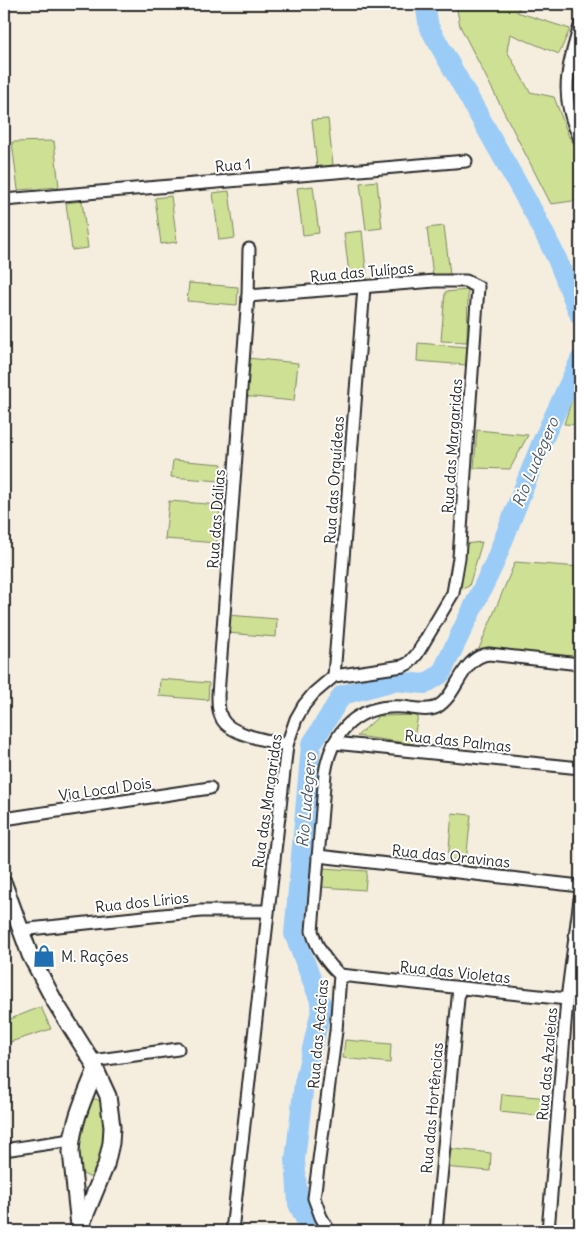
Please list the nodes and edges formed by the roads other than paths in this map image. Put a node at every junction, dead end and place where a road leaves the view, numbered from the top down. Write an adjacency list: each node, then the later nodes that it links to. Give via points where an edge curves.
1 (580, 26): 2 (street, via 566,80 569,108)
2 (580, 139)
3 (466, 161): 4 (street, Rua 1)
4 (4, 200)
5 (250, 249): 8 (street, Rua das Dálias)
6 (364, 287): 7 (street, Rua das Tulípas, via 457,280); 8 (street, Rua das Tulípas); 10 (street, Rua das Orquídeas)
7 (478, 287): 10 (street, Rua das Margaridas, via 459,558 453,592 409,663)
8 (248, 296): 12 (street, Rua das Dálias, via 219,707 221,718 232,729)
9 (580, 664): 11 (street, Rua das Acácias, via 489,654 478,656 438,706 427,710 387,706 370,710 348,724)
10 (334, 676): 12 (street, Rua das Margaridas, via 304,705)
11 (334, 743): 13 (street, Rua das Palmas); 16 (street, Rua das Acácias, via 325,773)
12 (287, 745): 20 (street, Rua das Margaridas)
13 (580, 768)
14 (210, 788): 15 (street, Via Local Dois)
15 (4, 819)
16 (318, 856): 18 (street, Rua das Oravinas); 22 (street, Rua das Acácias, via 312,931 322,956)
17 (4, 884): 21 (main road)
18 (580, 886)
19 (580, 900): 24 (street, Rua das Azaleias)
20 (267, 911): 21 (street, Rua dos Lírios, via 201,911); 34 (street, Rua das Margaridas)
21 (20, 930): 26 (main road, via 55,1002)
22 (340, 975): 23 (street, Rua das Violetas); 35 (street, Rua das Acácias, via 336,1031 314,1198)
23 (459, 988): 24 (street, Rua das Violetas); 36 (street, Rua das Hortências)
24 (567, 999): 37 (street, Rua das Azaleias)
25 (178, 1049): 26 (street)
26 (94, 1065): 27 (main road); 28 (main road)
27 (85, 1096): 28 (main road); 29 (main road)
28 (108, 1096): 32 (main road, via 111,1144)
29 (71, 1140): 30 (street); 31 (main road)
30 (4, 1150)
31 (74, 1178): 32 (main road, via 88,1182); 33 (main road)
32 (100, 1180): 33 (main road)
33 (80, 1230)
34 (232, 1231)
35 (329, 1231)
36 (436, 1231)
37 (548, 1231)

